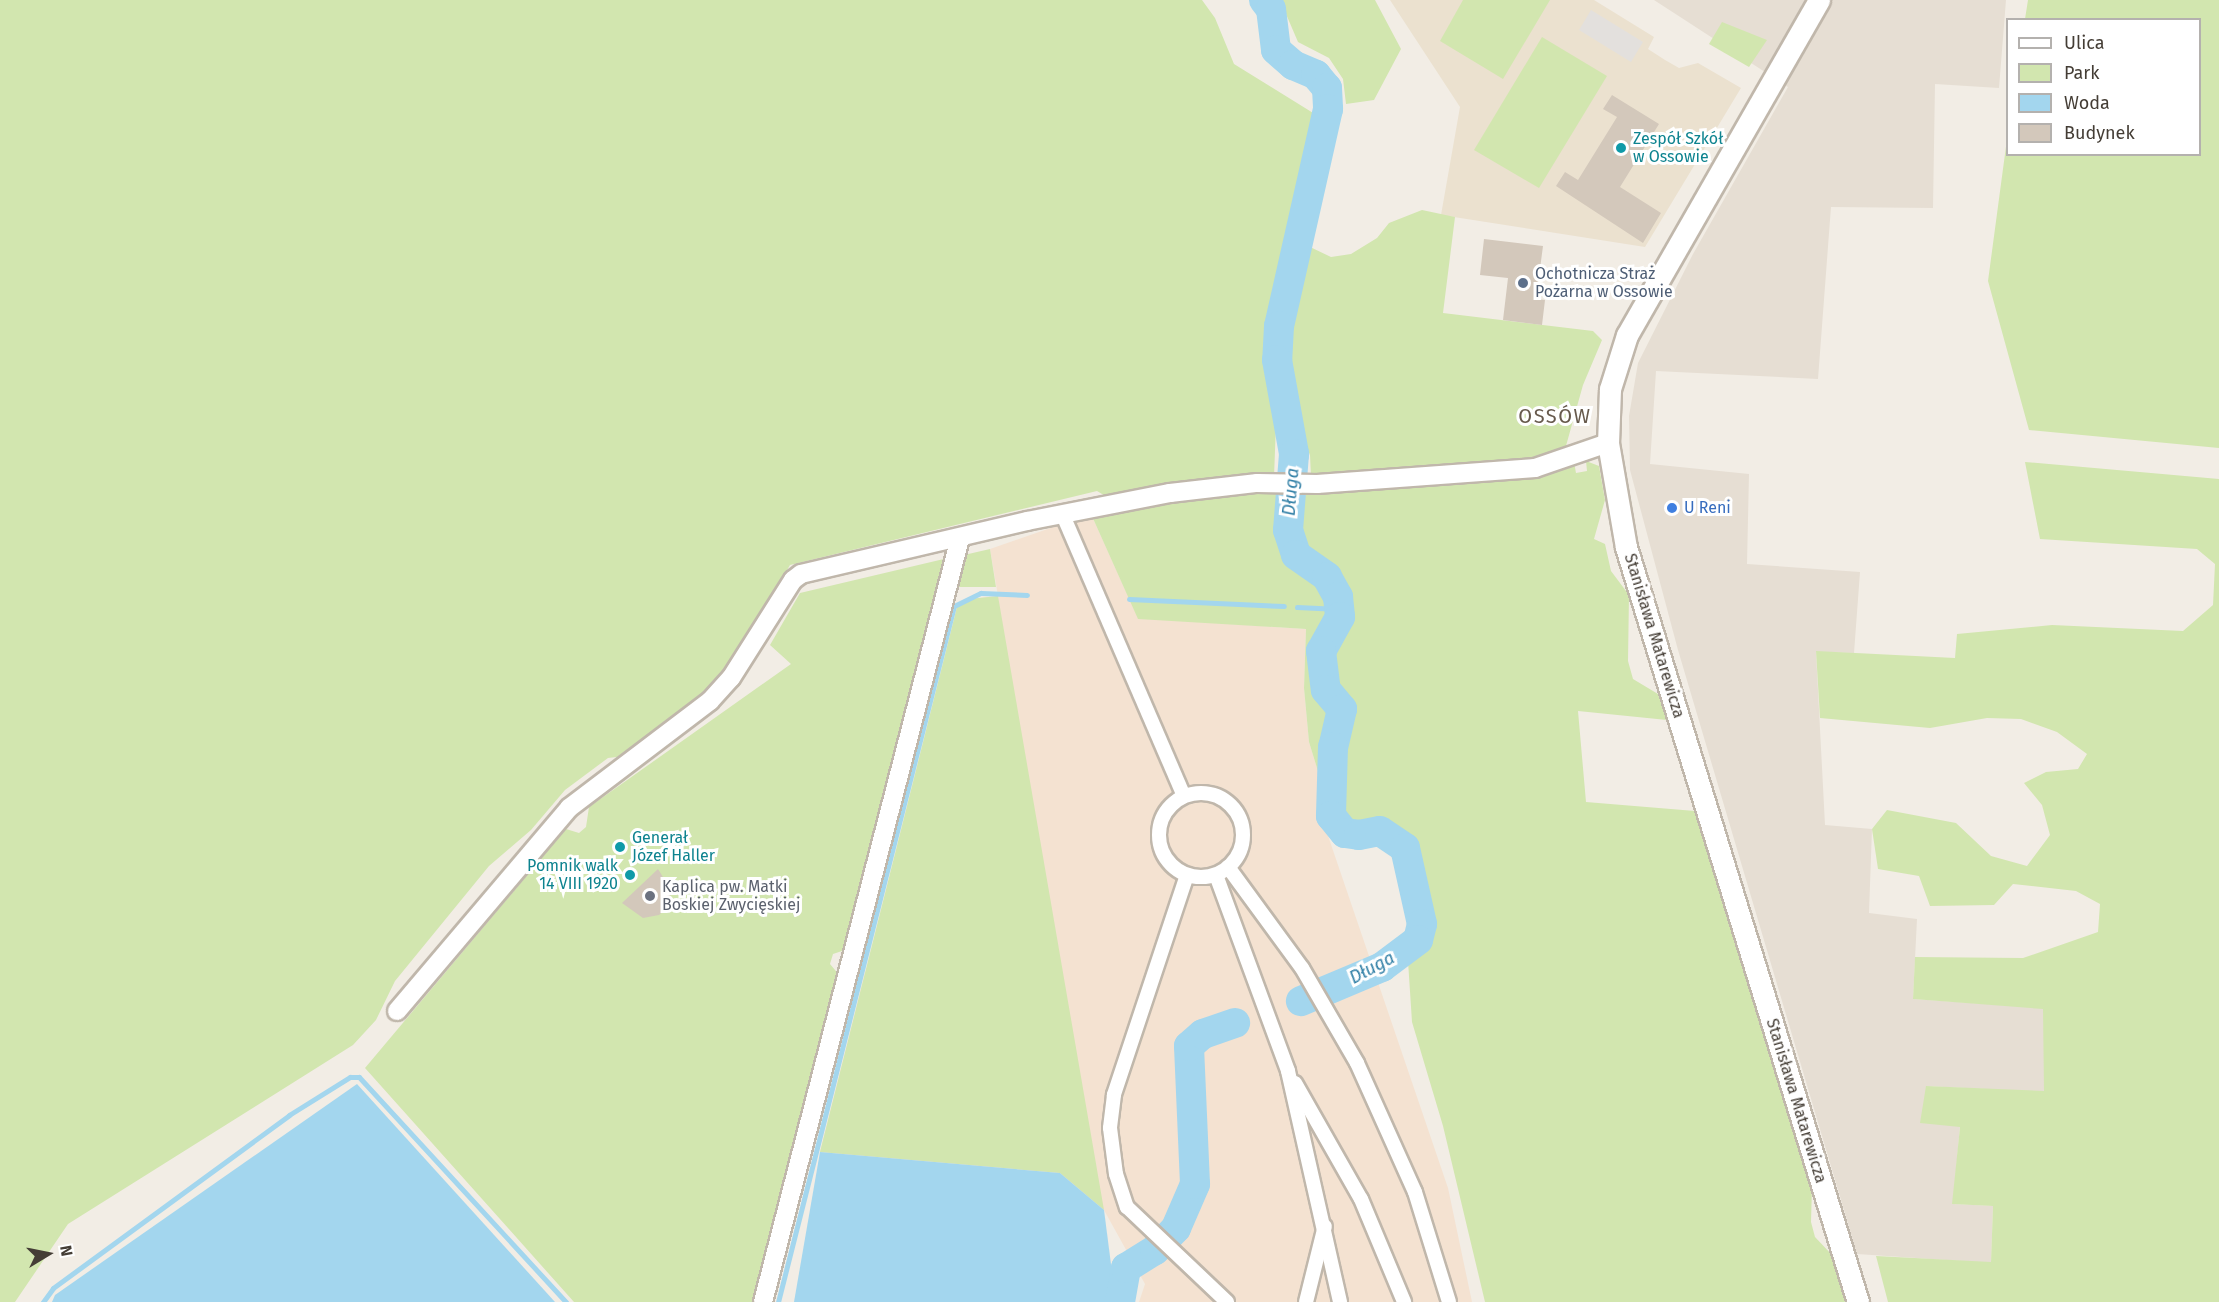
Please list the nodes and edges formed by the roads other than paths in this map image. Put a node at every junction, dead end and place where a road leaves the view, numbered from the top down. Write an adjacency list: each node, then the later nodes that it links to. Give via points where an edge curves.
1 (1819, 0): 2 (street, Stanisława Matarewicza, via 1628,336 1610,389)
2 (1608, 443): 3 (street, via 1535,468 1317,484 1257,483); 18 (street, Stanisława Matarewicza, via 1626,547)
3 (1062, 513): 4 (street); 5 (street)
4 (960, 538): 9 (street, via 793,580 731,678 710,701 569,808); 12 (street)
5 (1184, 796): 6 (street, via 1215,795 1237,813 1243,840); 8 (street, via 1165,811 1158,838 1168,863)
6 (1228, 867): 7 (street); 17 (street, via 1302,968 1389,1129 1441,1265)
7 (1216, 874): 8 (street); 10 (street, via 1256,972)
8 (1187, 875): 13 (street, via 1110,1112 1120,1193 1144,1226)
9 (397, 1011)
10 (1288, 1071): 11 (street); 16 (street, via 1361,1199)
11 (1326, 1224): 14 (street); 15 (street)
12 (763, 1302)
13 (1227, 1302)
14 (1306, 1302)
15 (1340, 1302)
16 (1404, 1302)
17 (1449, 1302)
18 (1858, 1302)

